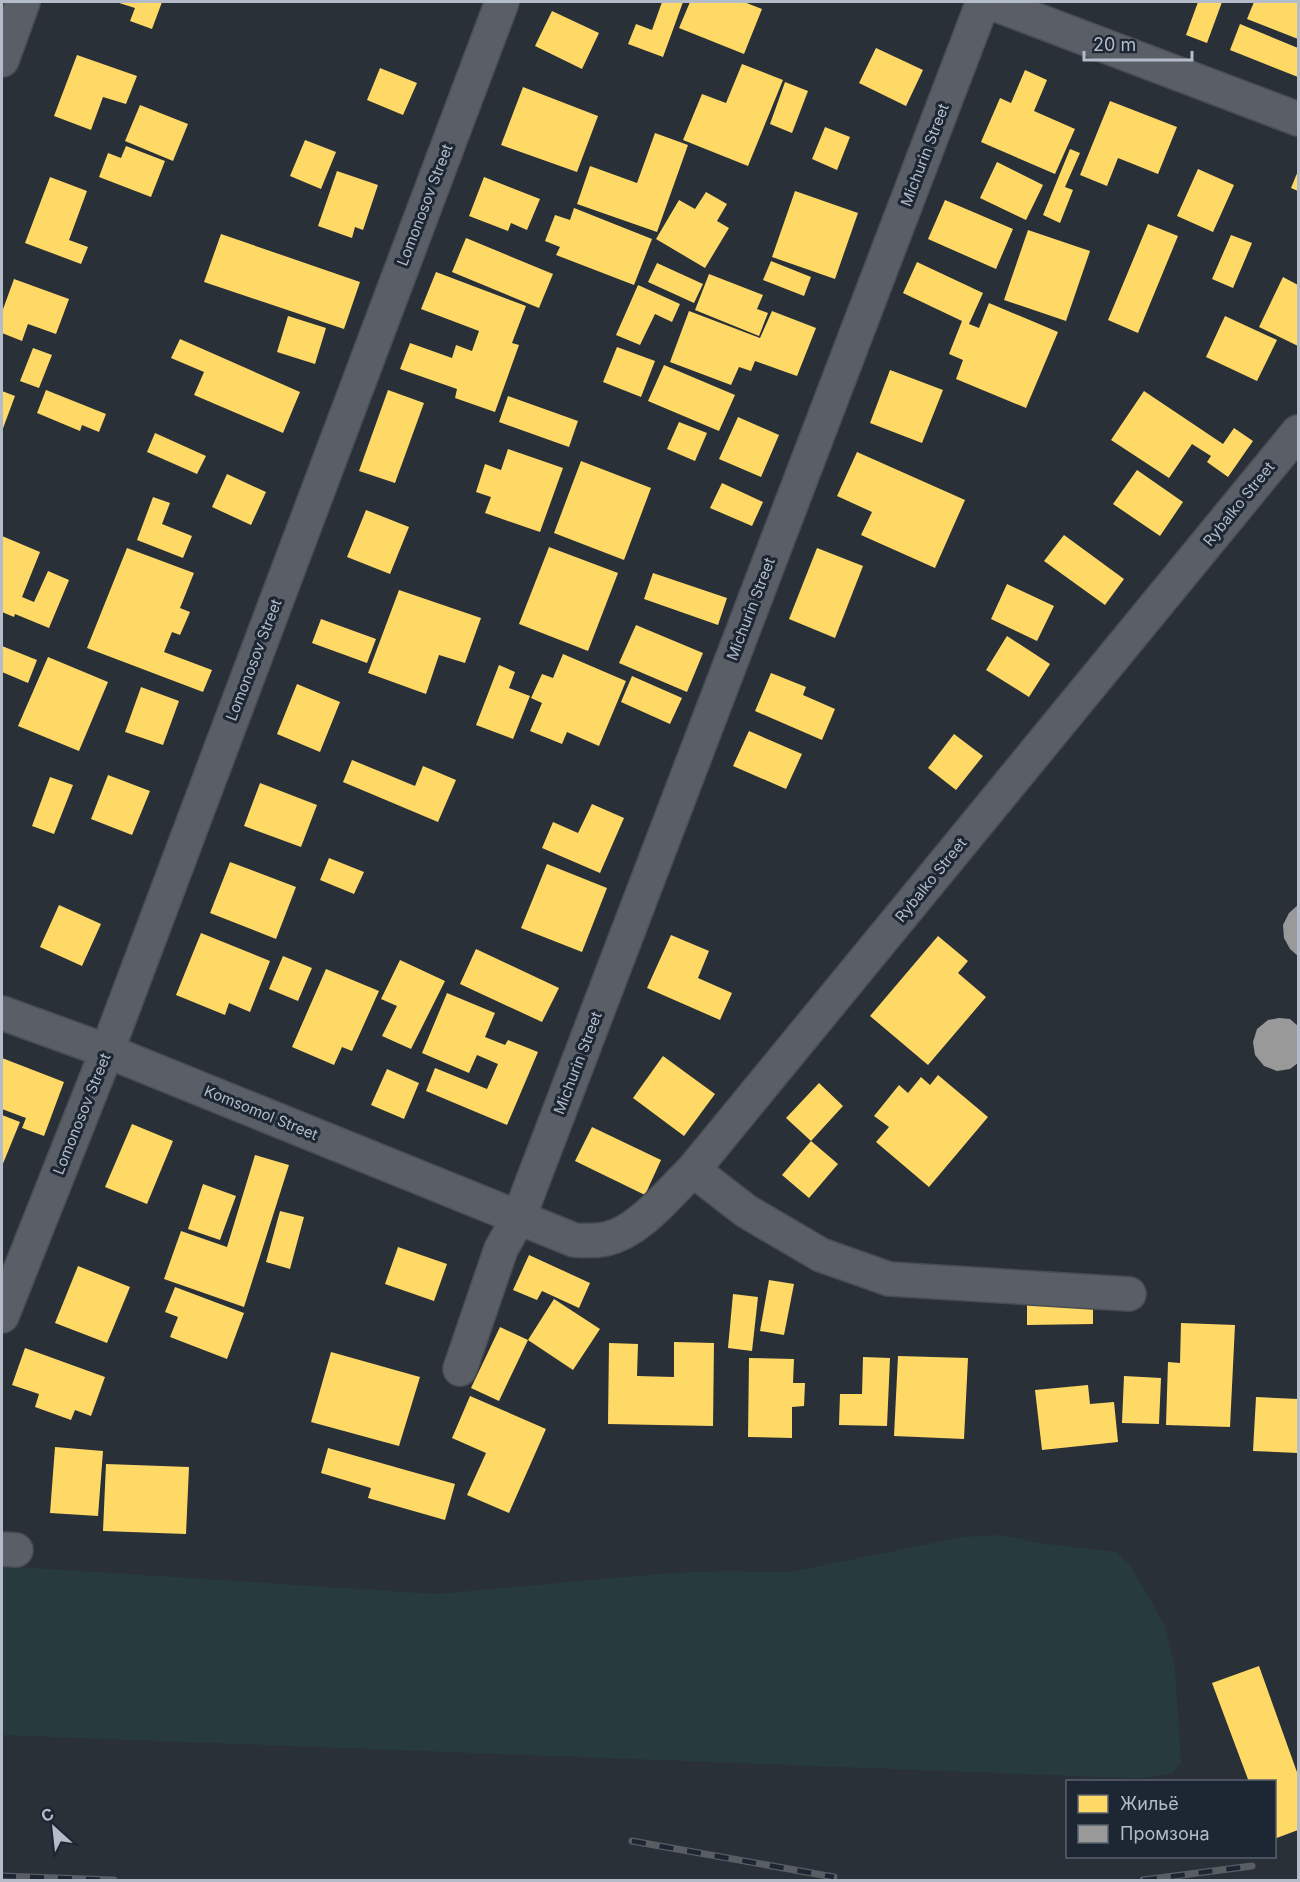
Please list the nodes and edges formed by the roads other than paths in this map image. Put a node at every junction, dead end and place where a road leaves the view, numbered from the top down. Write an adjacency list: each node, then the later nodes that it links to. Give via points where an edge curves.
1 (23, 2): 5 (street)
2 (502, 2): 9 (street, Lomonosov Street)
3 (983, 2): 11 (street, Michurin Street)
4 (989, 2): 6 (street)
5 (2, 60)
6 (1299, 119)
7 (1299, 432): 10 (street, Rybalko Street)
8 (2, 1013): 9 (street, Komsomol Street)
9 (107, 1051): 11 (street, Komsomol Street); 13 (street, Lomonosov Street)
10 (693, 1170): 11 (street, Rybalko Street, via 636,1225 608,1239 574,1240); 12 (street, via 746,1211 821,1255 889,1279)
11 (519, 1217): 14 (street, Michurin Street, via 501,1249)
12 (1128, 1294)
13 (2, 1316)
14 (460, 1369)

